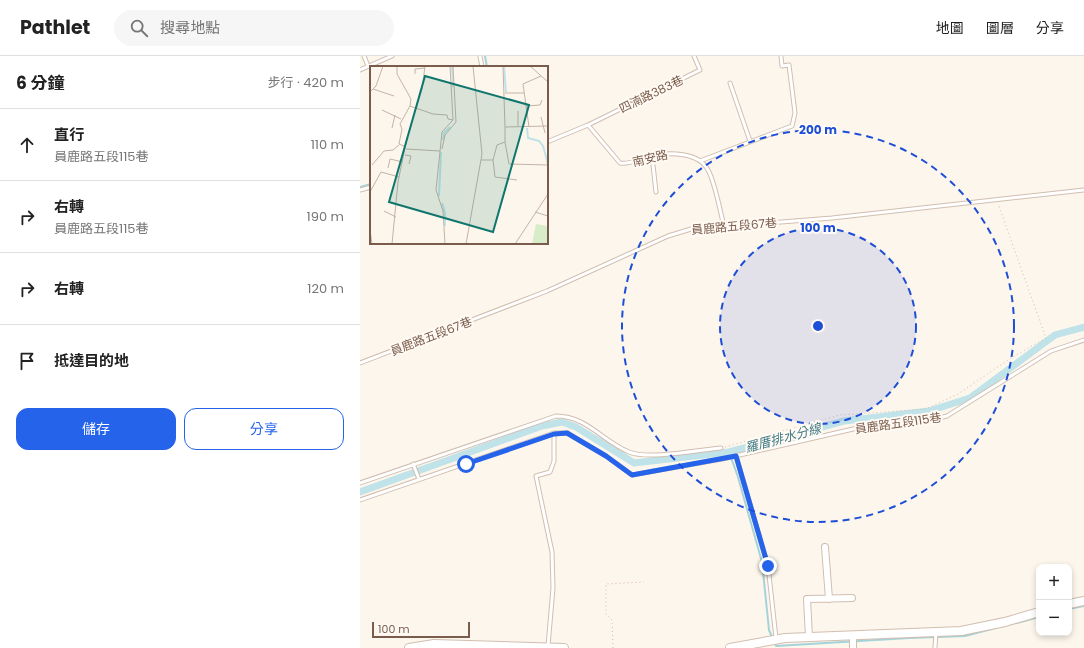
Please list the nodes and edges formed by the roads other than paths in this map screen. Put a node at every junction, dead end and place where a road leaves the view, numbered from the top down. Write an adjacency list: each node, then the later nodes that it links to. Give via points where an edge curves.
1 (364, 56): 6 (lane)
2 (392, 56): 6 (lane)
3 (480, 56): 7 (lane)
4 (694, 56): 10 (lane, 四湳路383巷, via 700,70)
5 (781, 56): 11 (lane, via 782,66 789,66 795,113 792,126)
6 (368, 66): 8 (lane)
7 (482, 66)
8 (360, 70)
9 (730, 83): 11 (lane)
10 (588, 125): 12 (lane); 13 (lane, 南安路, via 620,163 625,164)
11 (750, 141): 14 (lane)
12 (548, 142)
13 (652, 156): 14 (lane, 南安路, via 677,153); 18 (lane)
14 (700, 161): 19 (lane, via 708,169)
15 (370, 187): 16 (lane)
16 (360, 190)
17 (1084, 190): 19 (lane, 員鹿路五段67巷, via 832,218)
18 (656, 192)
19 (724, 226): 21 (lane, 員鹿路五段67巷, via 691,229 668,236 547,291)
20 (1084, 340): 24 (lane, 員鹿路五段115巷, via 1051,351 947,416 926,421 890,422 862,427)
21 (360, 363)
22 (554, 434): 24 (lane, 員鹿路五段115巷, via 567,433 632,475); 26 (lane, 員鹿路五段115巷); 40 (lane, via 554,462 550,472 536,476 552,552 553,588)
23 (721, 448): 25 (lane, via 643,455 629,452 576,418 556,416)
24 (736, 456): 38 (lane, via 768,566)
25 (413, 464): 26 (lane); 27 (lane)
26 (419, 479): 28 (lane, 員鹿路五段115巷)
27 (360, 483)
28 (360, 500)
29 (825, 547): 31 (street)
30 (852, 598): 31 (street)
31 (829, 599): 37 (street, via 807,599)
32 (1084, 601): 33 (street)
33 (1072, 603)
34 (1036, 613): 35 (street, via 961,631)
35 (936, 631): 36 (street); 44 (lane)
36 (853, 634): 37 (street); 43 (street)
37 (809, 637): 38 (street)
38 (772, 642): 42 (street)
39 (409, 648): 40 (street, via 434,644)
40 (548, 648): 41 (street)
41 (564, 648)
42 (730, 648)
43 (853, 648)
44 (935, 648)

